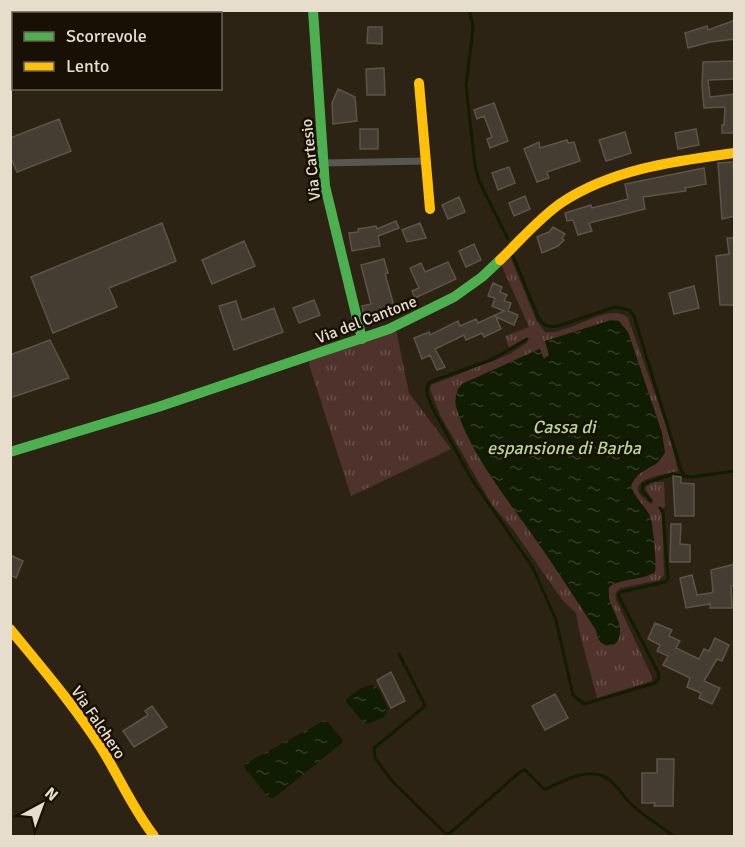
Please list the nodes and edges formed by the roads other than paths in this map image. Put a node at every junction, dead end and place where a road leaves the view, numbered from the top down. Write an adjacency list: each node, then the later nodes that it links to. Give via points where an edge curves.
1 (313, 10): 5 (street, Via Cartesio)
2 (419, 82): 4 (street)
3 (735, 153): 7 (street, Via del Cantone, via 647,168 598,184 563,201 536,222 482,277 444,303)
4 (425, 161): 5 (street); 6 (street)
5 (323, 163): 7 (street, Via Cartesio, via 325,186)
6 (430, 209)
7 (362, 339): 8 (street, Via del Cantone)
8 (10, 452)
9 (10, 630): 10 (street, Via Falchero, via 100,746 138,816)
10 (154, 837)

